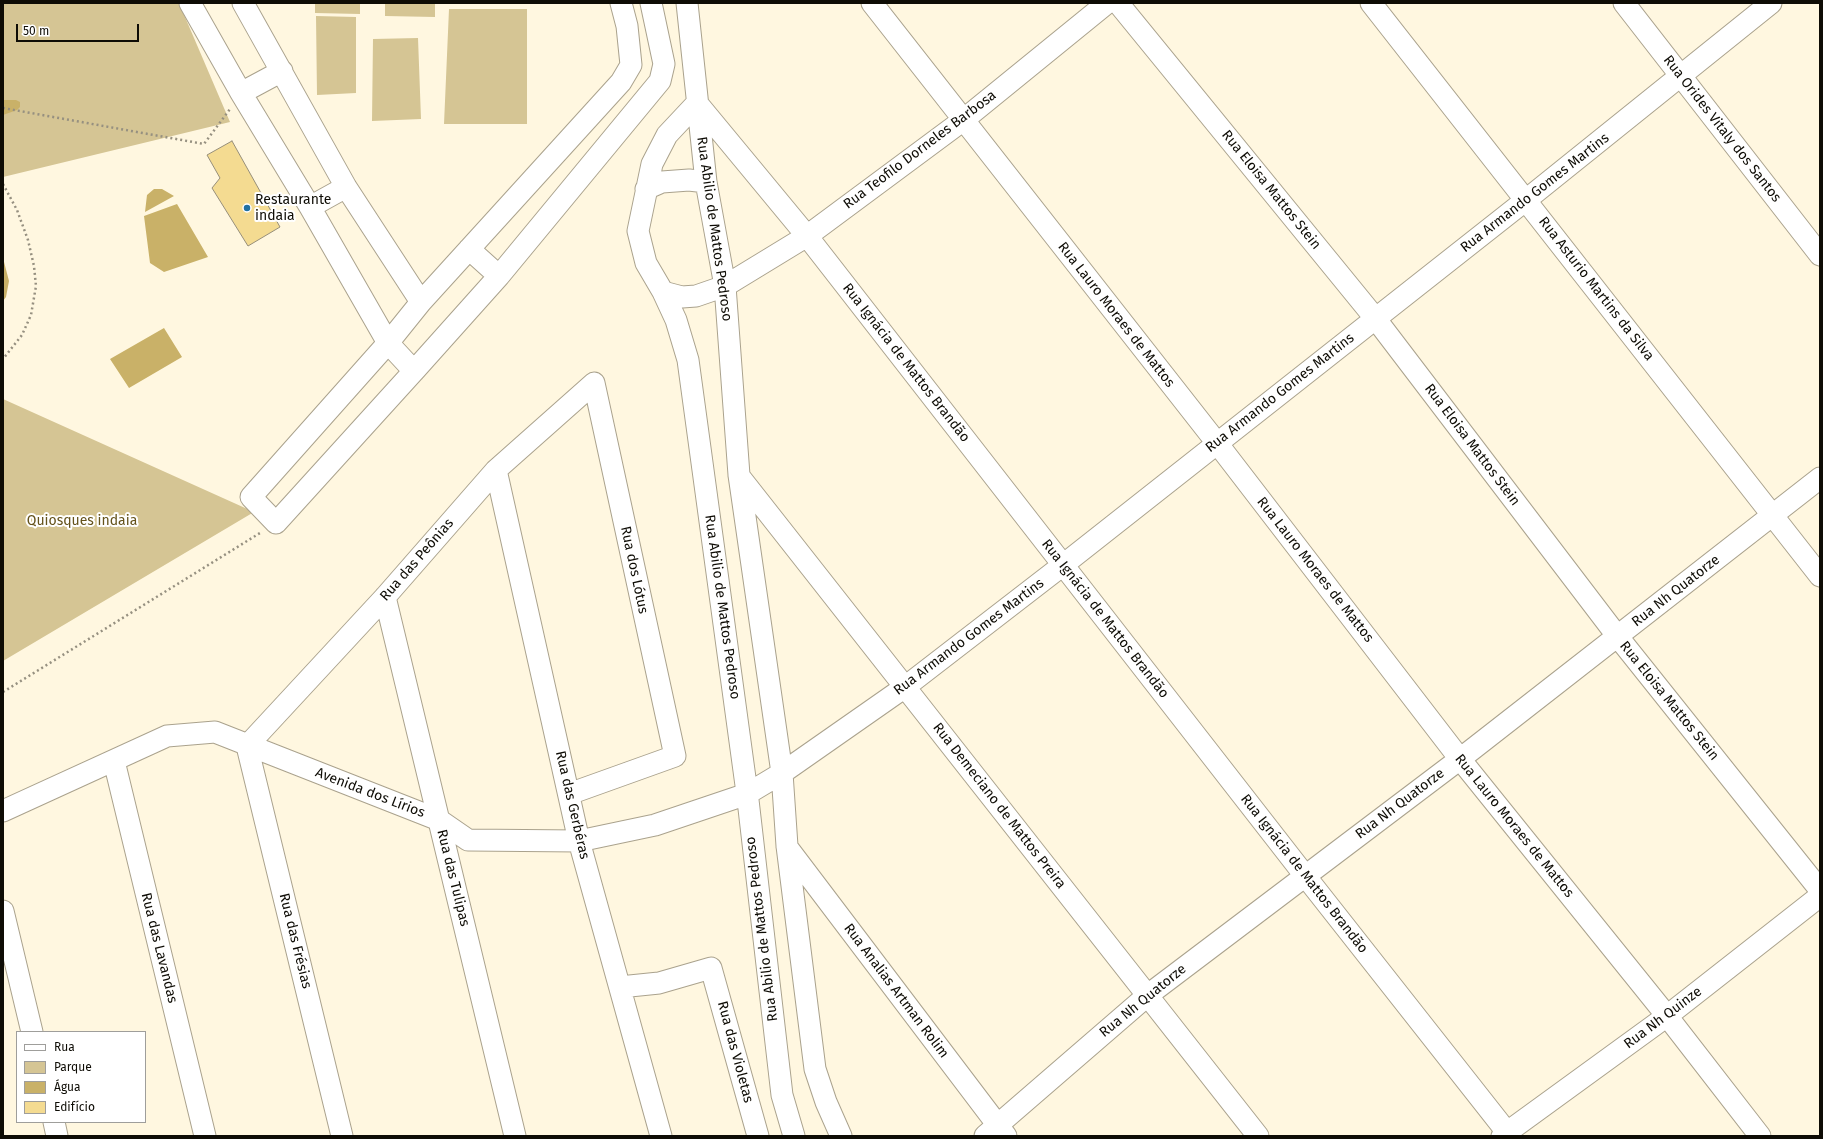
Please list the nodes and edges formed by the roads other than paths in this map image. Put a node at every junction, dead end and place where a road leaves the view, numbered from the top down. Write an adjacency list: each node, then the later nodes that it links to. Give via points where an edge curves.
1 (190, 3): 16 (street)
2 (243, 3): 14 (street)
3 (621, 3): 13 (street, via 627,26)
4 (651, 3): 12 (street)
5 (687, 3): 17 (street, Rua Abilio de Mattos Pedroso)
6 (872, 3): 18 (street, Rua Lauro Moraes de Mattos)
7 (1107, 3): 18 (street, Rua Teofilo Dorneles Barbosa)
8 (1118, 3): 31 (street, Rua Eloisa Mattos Stein)
9 (1371, 3): 22 (street, Rua Asturio Martins da Silva)
10 (1624, 3): 15 (street, Rua Orides Vitaly dos Santos)
11 (1771, 3): 15 (street, Rua Armando Gomes Martins)
12 (662, 52): 13 (street); 27 (street, via 664,64 660,81)
13 (631, 65): 25 (street, via 621,82)
14 (282, 71): 16 (street); 20 (street)
15 (1682, 77): 22 (street, Rua Armando Gomes Martins); 26 (street, Rua Orides Vitaly dos Santos)
16 (241, 93): 23 (street)
17 (697, 103): 19 (street, Rua Abilio de Mattos Pedroso); 21 (street, Rua Abilio de Mattos Pedroso, via 667,136 652,164); 24 (street, Rua Ignácia de Mattos Brandão)
18 (962, 121): 24 (street, Rua Teofilo Dorneles Barbosa); 35 (street, Rua Lauro Moraes de Mattos)
19 (706, 182): 21 (street, via 662,182); 28 (street, Rua Abilio de Mattos Pedroso)
20 (346, 187): 23 (street); 30 (street)
21 (646, 189): 29 (street, Rua Abilio de Mattos Pedroso, via 638,231 646,263)
22 (1526, 200): 31 (street, Rua Armando Gomes Martins); 39 (street, Rua Asturio Martins da Silva)
23 (310, 206): 32 (street)
24 (807, 236): 28 (street, Rua Teofilo Dorneles Barbosa); 40 (street, Rua Ignácia de Mattos Brandão)
25 (469, 249): 27 (street); 30 (street)
26 (1820, 255)
27 (499, 276): 33 (street)
28 (725, 286): 29 (street, Rua Teofilo Dorneles Barbosa, via 696,296 682,297); 37 (street, Rua Abilio de Mattos Pedroso)
29 (663, 292): 50 (street, Rua Abilio de Mattos Pedroso, via 676,320 688,360)
30 (421, 302): 32 (street)
31 (1375, 318): 35 (street, Rua Armando Gomes Martins); 43 (street, Rua Eloisa Mattos Stein)
32 (388, 343): 33 (street); 33 (street, via 250,497 276,523)
33 (414, 371)
34 (594, 382): 36 (street, Rua das Peônias); 49 (street, Rua dos Lótus, via 675,756)
35 (1217, 443): 40 (street, Rua Armando Gomes Martins); 46 (street, Rua Lauro Moraes de Mattos)
36 (496, 470): 42 (street, Rua das Peônias); 49 (street, Rua das Gerbéras)
37 (739, 476): 44 (street, Rua Demeciano de Mattos Preira); 48 (street, Rua Abilio de Mattos Pedroso)
38 (1820, 478): 39 (street, Rua Nh Quatorze)
39 (1772, 514): 41 (street, Rua Asturio Martins da Silva); 43 (street, Rua Nh Quatorze)
40 (1063, 565): 44 (street, Rua Armando Gomes Martins); 55 (street, Rua Ignácia de Mattos Brandão)
41 (1820, 576)
42 (385, 597): 45 (street, Rua das Peônias); 52 (street, Rua das Tulipas)
43 (1618, 637): 46 (street, Rua Nh Quatorze); 56 (street, Rua Eloisa Mattos Stein)
44 (905, 687): 48 (street, Rua Armando Gomes Martins); 60 (street, Rua Demeciano de Mattos Preira)
45 (247, 746): 47 (street, Avenida dos Lírios, via 215,732 167,736); 52 (street, Avenida dos Lírios); 68 (street, Rua das Frésias)
46 (1460, 759): 55 (street, Rua Nh Quatorze); 61 (street, Rua Lauro Moraes de Mattos)
47 (114, 760): 51 (street, Avenida dos Lírios); 67 (street, Rua das Lavandas)
48 (782, 774): 50 (street, Rua Armando Gomes Martins); 54 (street, Rua Abilio de Mattos Pedroso)
49 (569, 794): 53 (street, Rua das Gerbéras)
50 (747, 797): 53 (street, Avenida dos Lírios); 72 (street, Rua Abilio de Mattos Pedroso, via 782,1095)
51 (3, 811)
52 (439, 820): 53 (street, Avenida dos Lírios, via 468,840); 69 (street, Rua das Tulipas)
53 (581, 845): 59 (street, Rua das Gerbéras)
54 (787, 846): 64 (street, Rua Analias Artman Rolim); 73 (street, Rua Abilio de Mattos Pedroso, via 815,1069)
55 (1306, 877): 60 (street, Rua Nh Quatorze); 65 (street, Rua Ignácia de Mattos Brandão)
56 (1820, 890)
57 (1820, 896): 61 (street, Rua Nh Quinze)
58 (3, 911): 62 (street)
59 (620, 987): 70 (street, Rua das Gerbéras); 71 (street, Rua das Violetas, via 659,983 712,968)
60 (1148, 995): 64 (street, Rua Nh Quatorze); 74 (street, Rua Demeciano de Mattos Preira)
61 (1667, 1016): 65 (street, Rua Nh Quinze); 75 (street, Rua Lauro Moraes de Mattos)
62 (32, 1031)
63 (54, 1123): 66 (street)
64 (996, 1132)
65 (1506, 1135)
66 (57, 1136)
67 (205, 1136)
68 (342, 1136)
69 (515, 1136)
70 (661, 1136)
71 (758, 1136)
72 (794, 1136)
73 (841, 1136)
74 (1258, 1136)
75 (1760, 1136)

